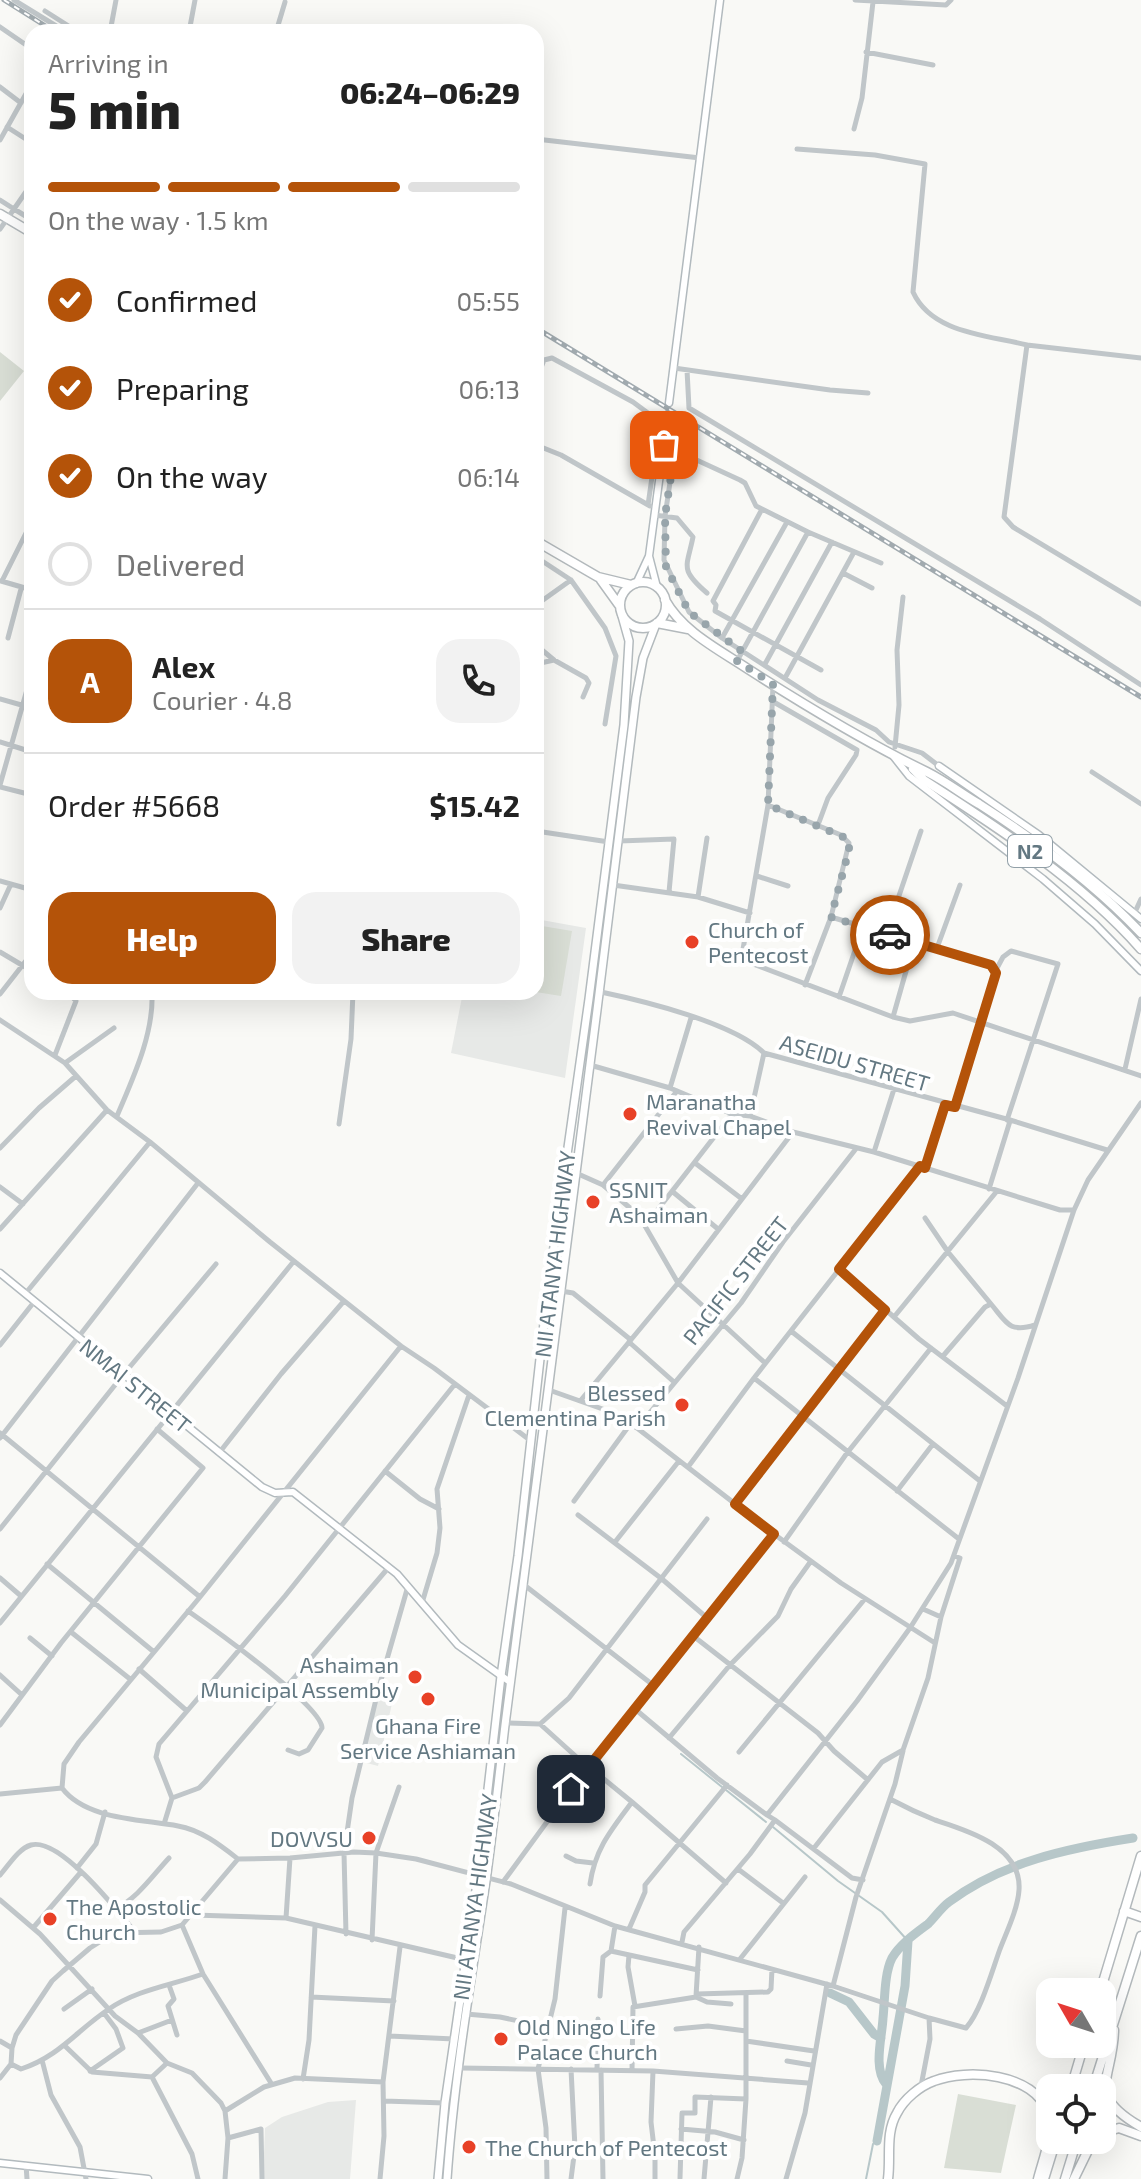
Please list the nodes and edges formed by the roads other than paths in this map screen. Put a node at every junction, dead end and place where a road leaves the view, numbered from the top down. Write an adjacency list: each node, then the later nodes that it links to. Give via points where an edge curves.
1 (14, 0): 10 (street)
2 (116, 0): 12 (street)
3 (195, 0): 13 (street)
4 (720, 0): 28 (street)
5 (855, 0): 8 (street)
6 (951, 0): 8 (street, via 946,5)
7 (285, 2): 14 (street)
8 (873, 2): 17 (street)
9 (45, 11): 11 (street)
10 (53, 24)
11 (65, 24)
12 (112, 24)
13 (190, 24)
14 (278, 24)
15 (0, 27): 16 (street)
16 (24, 44)
17 (866, 52): 18 (street); 23 (street)
18 (933, 65)
19 (0, 87): 21 (street)
20 (24, 98): 21 (street)
21 (21, 103): 22 (street)
22 (7, 127): 24 (street); 25 (street)
23 (854, 129)
24 (24, 138)
25 (0, 139)
26 (544, 140): 28 (street)
27 (797, 149): 36 (street, via 925,164 913,292 918,304 959,329)
28 (700, 158): 39 (street)
29 (24, 195): 31 (street)
30 (0, 200): 31 (street)
31 (14, 209): 32 (street); 33 (street)
32 (24, 215)
33 (4, 216): 34 (highway); 35 (street)
34 (24, 228)
35 (0, 229)
36 (1027, 345): 37 (street); 72 (street, via 1004,517)
37 (1141, 358)
38 (544, 360): 48 (street, via 552,358 656,419)
39 (674, 368): 40 (street); 42 (street)
40 (687, 370): 41 (street); 93 (street, via 689,408)
41 (868, 393)
42 (669, 403)
43 (668, 414): 44 (street)
44 (664, 445): 46 (street); 48 (street)
45 (544, 448): 48 (street)
46 (675, 449): 47 (street, via 740,480); 49 (street)
47 (762, 509): 50 (street); 74 (street, via 713,601 715,612)
48 (652, 510): 49 (street); 56 (street)
49 (665, 516): 68 (street, via 679,519 693,537 688,569); 79 (street, via 666,567 687,609)
50 (787, 522): 51 (street); 74 (street)
51 (808, 532): 52 (street); 77 (street)
52 (832, 542): 55 (street); 80 (street)
53 (24, 543): 62 (street)
54 (544, 546): 60 (highway)
55 (854, 552): 58 (street); 59 (street)
56 (649, 556): 63 (street); 64 (street)
57 (544, 562): 61 (street)
58 (881, 563)
59 (843, 573): 65 (street); 83 (street)
60 (598, 577): 63 (highway); 73 (highway)
61 (571, 580): 70 (street); 85 (street, via 605,628)
62 (1, 581): 66 (street)
63 (634, 584): 64 (highway); 73 (highway, via 621,597)
64 (657, 587): 71 (highway, N2)
65 (872, 588)
66 (21, 589): 67 (street); 78 (street)
67 (24, 589)
68 (707, 593)
69 (903, 597): 103 (street)
70 (544, 599)
71 (665, 600): 75 (highway); 76 (highway, N2)
72 (1141, 604)
73 (621, 612): 75 (highway, N2, via 634,626); 89 (main road, NII ATANYA HIGHWAY)
74 (731, 622): 77 (street); 79 (street)
75 (657, 623): 76 (highway, N2); 117 (main road, via 643,658)
76 (688, 629): 86 (highway, N2)
77 (753, 634): 80 (street); 82 (street)
78 (8, 638)
79 (722, 638): 82 (street)
80 (775, 646): 83 (street); 88 (street)
81 (544, 652): 84 (street)
82 (743, 652): 86 (street); 88 (street)
83 (796, 658): 90 (street); 91 (street)
84 (554, 660): 87 (street); 95 (street, via 586,678)
85 (617, 661): 89 (street); 100 (street)
86 (737, 661): 92 (highway, N2)
87 (544, 662)
88 (765, 664): 91 (street)
89 (629, 667): 117 (main road, NII ATANYA HIGHWAY)
90 (821, 670)
91 (785, 678): 103 (street)
92 (773, 684): 94 (highway, N2); 98 (street)
93 (1141, 685)
94 (791, 696): 98 (street); 105 (highway, N2)
95 (583, 697)
96 (24, 698): 99 (street)
97 (0, 699): 99 (street)
98 (772, 701): 112 (street); 113 (street, via 857,750)
99 (22, 705): 102 (street)
100 (605, 724)
101 (0, 742): 102 (street)
102 (10, 745): 104 (street); 109 (street)
103 (895, 745): 105 (street); 107 (street, via 922,753)
104 (24, 749)
105 (894, 757): 106 (highway, N2); 143 (street, via 909,776 1095,924)
106 (910, 766): 134 (highway, N2, via 957,790 1044,849); 138 (highway, N2, via 1037,857)
107 (939, 766): 129 (street, via 1019,819)
108 (1092, 772): 111 (street)
109 (0, 786): 110 (street)
110 (24, 793)
111 (1141, 804)
112 (768, 805): 113 (street); 118 (street)
113 (818, 825): 131 (street, via 849,843)
114 (921, 831): 135 (street)
115 (544, 832): 117 (street)
116 (707, 838): 126 (street)
117 (614, 842): 121 (main road); 125 (street, via 674,839); 158 (main road, NII ATANYA HIGHWAY)
118 (757, 876): 123 (street); 130 (street)
119 (0, 881): 120 (street)
120 (11, 884): 124 (street); 128 (street)
121 (613, 885): 125 (street); 145 (main road)
122 (960, 885): 137 (street)
123 (788, 886)
124 (24, 888)
125 (669, 892): 126 (street)
126 (698, 897): 130 (street)
127 (1141, 899): 129 (street)
128 (0, 908)
129 (1135, 912): 132 (street)
130 (750, 913): 144 (street, via 743,958)
131 (831, 917): 133 (street); 144 (street)
132 (1141, 919)
133 (863, 927): 135 (street); 147 (street)
134 (1141, 933)
135 (886, 934): 136 (street)
136 (914, 943): 137 (street); 152 (street)
137 (937, 948): 142 (street)
138 (1141, 949)
139 (0, 952): 141 (street)
140 (24, 963): 141 (street)
141 (22, 965): 146 (street)
142 (996, 970): 155 (street); 157 (street, via 1011,951 1058,964)
143 (1141, 971)
144 (805, 985): 147 (street)
145 (601, 992): 153 (street, ASEIDU STREET); 160 (main road)
146 (0, 994)
147 (839, 997): 152 (street)
148 (1141, 999): 164 (street)
149 (75, 1000): 161 (street)
150 (152, 1000): 174 (street, via 146,1035)
151 (353, 1000): 177 (street)
152 (893, 1017): 155 (street, via 910,1021 953,1013)
153 (691, 1018): 159 (street, ASEIDU STREET, via 750,1040); 168 (street)
154 (0, 1020): 161 (street)
155 (981, 1021): 157 (street); 171 (street)
156 (114, 1028): 162 (street)
157 (1033, 1040): 164 (street); 176 (street)
158 (581, 1052): 160 (main road); 198 (main road, NII ATANYA HIGHWAY)
159 (764, 1053): 167 (street, ASEIDU STREET); 175 (street)
160 (592, 1054): 163 (main road)
161 (55, 1055): 162 (street)
162 (65, 1063): 165 (street)
163 (590, 1065): 168 (street); 186 (main road)
164 (1125, 1069): 166 (street)
165 (76, 1076): 172 (street); 180 (street)
166 (1141, 1076)
167 (894, 1089): 170 (street, ASEIDU STREET); 183 (street)
168 (673, 1090): 173 (street); 188 (street)
169 (1141, 1103): 182 (street)
170 (945, 1105): 171 (street, ASEIDU STREET); 185 (street)
171 (955, 1107): 176 (street, ASEIDU STREET)
172 (107, 1110): 174 (street); 194 (street)
173 (732, 1114): 175 (street); 184 (street)
174 (117, 1116): 179 (street)
175 (750, 1116): 178 (street)
176 (1009, 1120): 182 (street, ASEIDU STREET); 190 (street)
177 (339, 1124)
178 (793, 1132): 181 (street); 193 (street)
179 (150, 1142): 187 (street); 208 (street)
180 (0, 1148)
181 (855, 1150): 183 (street); 216 (street, PACIFIC STREET)
182 (1107, 1150): 195 (street)
183 (874, 1152): 185 (street)
184 (695, 1162): 192 (street); 193 (street)
185 (923, 1167): 190 (street); 205 (street)
186 (575, 1172): 188 (street); 200 (main road)
187 (198, 1183): 203 (street); 218 (street)
188 (603, 1185): 197 (street)
189 (0, 1187): 194 (street)
190 (989, 1189): 191 (street)
191 (997, 1191): 195 (street); 202 (street)
192 (673, 1192): 197 (street); 201 (street)
193 (742, 1199): 201 (street)
194 (23, 1204): 199 (street)
195 (1074, 1210): 215 (street)
196 (925, 1218): 202 (street)
197 (645, 1226): 207 (street)
198 (556, 1228): 200 (main road); 241 (main road, NII ATANYA HIGHWAY)
199 (0, 1229)
200 (567, 1229): 209 (main road)
201 (719, 1230): 207 (street)
202 (948, 1252): 212 (street); 214 (street)
203 (294, 1261): 210 (street); 235 (street)
204 (216, 1264): 226 (street)
205 (839, 1269): 213 (street); 217 (street)
206 (0, 1273): 208 (street, NMAI STREET)
207 (678, 1283): 216 (street); 219 (street)
208 (25, 1294): 211 (street, NMAI STREET)
209 (558, 1296): 219 (street, via 561,1291 573,1293); 230 (main road)
210 (344, 1301): 221 (street); 243 (street)
211 (34, 1302): 218 (street, NMAI STREET); 220 (street)
212 (991, 1304): 215 (street, via 1014,1329); 223 (street)
213 (885, 1310): 214 (street); 225 (street)
214 (894, 1317): 222 (street)
215 (1035, 1325): 233 (street)
216 (722, 1326): 224 (street); 228 (street, PACIFIC STREET)
217 (791, 1331): 224 (street); 225 (street)
218 (77, 1337): 226 (street, NMAI STREET); 240 (street)
219 (630, 1341): 228 (street); 232 (street)
220 (0, 1345)
221 (401, 1346): 229 (street); 250 (street)
222 (931, 1348): 223 (street); 234 (street)
223 (943, 1356): 233 (street)
224 (765, 1363): 227 (street)
225 (839, 1368): 234 (street); 236 (street)
226 (123, 1375): 235 (street, NMAI STREET); 248 (street)
227 (754, 1378): 236 (street); 246 (street)
228 (674, 1382): 238 (street, PACIFIC STREET)
229 (455, 1384): 231 (street); 247 (street)
230 (549, 1390): 232 (street); 271 (main road)
231 (469, 1395): 241 (street); 255 (street, via 437,1489)
232 (581, 1400): 237 (street)
233 (1007, 1406): 249 (street)
234 (885, 1408): 242 (street); 244 (street)
235 (171, 1412): 239 (street); 243 (street, NMAI STREET)
236 (803, 1415): 244 (street); 253 (street)
237 (631, 1423): 238 (street); 252 (street)
238 (637, 1428): 245 (street)
239 (157, 1429): 254 (street); 264 (street, via 203,1468)
240 (1, 1435): 248 (street)
241 (532, 1441): 295 (main road, NII ATANYA HIGHWAY)
242 (933, 1444): 249 (street); 251 (street)
243 (219, 1453): 250 (street, NMAI STREET, via 262,1487)
244 (847, 1453): 251 (street); 263 (street)
245 (679, 1461): 246 (street); 262 (street)
246 (688, 1467): 253 (street)
247 (384, 1471): 255 (street); 259 (street)
248 (46, 1473): 254 (street); 258 (street)
249 (980, 1481): 261 (street)
250 (283, 1491): 259 (street, via 293,1492); 274 (street)
251 (897, 1491): 261 (street)
252 (574, 1501)
253 (735, 1504): 260 (street)
254 (92, 1508): 264 (street); 267 (street)
255 (440, 1509): 277 (street, via 437,1553)
256 (578, 1515): 262 (street)
257 (707, 1519): 270 (street)
258 (0, 1529)
259 (339, 1530): 268 (street); 288 (street)
260 (774, 1534): 263 (street); 280 (street)
261 (959, 1539): 265 (street)
262 (615, 1542): 270 (street)
263 (784, 1542): 266 (street)
264 (139, 1546): 274 (street); 276 (street)
265 (954, 1556): 278 (street); 281 (street, via 960,1558)
266 (811, 1561): 275 (street); 292 (street, via 778,1616)
267 (47, 1564): 273 (street); 276 (street)
268 (389, 1567): 272 (street); 299 (street)
269 (0, 1578): 273 (street)
270 (662, 1579): 280 (street); 289 (street)
271 (523, 1584): 289 (street); 297 (main road)
272 (408, 1586): 277 (street); 327 (street, via 352,1798)
273 (21, 1596): 282 (street)
274 (200, 1597): 279 (street)
275 (864, 1600): 283 (street); 301 (street)
276 (93, 1603): 284 (street); 290 (street)
277 (422, 1603): 295 (street, via 458,1645)
278 (923, 1609): 281 (street); 283 (street)
279 (188, 1611): 288 (street); 290 (street)
280 (706, 1617): 285 (street)
281 (941, 1617): 287 (street)
282 (0, 1623)
283 (910, 1628): 287 (street); 308 (street)
284 (71, 1632): 291 (street); 296 (street)
285 (692, 1635): 292 (street); 298 (street)
286 (30, 1638): 291 (street)
287 (935, 1643): 310 (street)
288 (240, 1648): 299 (street); 303 (street)
289 (609, 1648): 298 (street); 305 (street)
290 (154, 1652): 293 (street)
291 (52, 1656): 300 (street)
292 (730, 1665): 301 (street); 307 (street)
293 (139, 1669): 296 (street); 303 (street)
294 (0, 1675): 300 (street)
295 (501, 1676): 297 (street); 338 (main road, NII ATANYA HIGHWAY)
296 (130, 1679): 316 (street, via 70,1754)
297 (510, 1682): 304 (main road)
298 (653, 1685): 302 (street)
299 (286, 1687): 309 (street, via 323,1724 303,1753); 318 (street, via 199,1788)
300 (22, 1695): 306 (street)
301 (780, 1704): 308 (street); 311 (street)
302 (635, 1709): 307 (street); 312 (street)
303 (187, 1711): 318 (street, via 155,1753)
304 (505, 1723): 305 (street); 338 (main road)
305 (540, 1724): 312 (street)
306 (0, 1725)
307 (669, 1738): 314 (street)
308 (826, 1742): 313 (street); 322 (street)
309 (288, 1750)
310 (903, 1750): 313 (street, via 882,1762); 319 (street)
311 (739, 1752)
312 (589, 1765): 320 (street); 341 (street)
313 (868, 1780): 326 (street)
314 (727, 1785): 322 (street); 325 (street)
315 (399, 1787): 328 (street)
316 (62, 1788): 317 (street); 321 (street, via 70,1799)
317 (0, 1794)
318 (172, 1798): 324 (street)
319 (890, 1799): 340 (street); 387 (street, via 992,1843 1018,1876 1019,1893 1003,1943 970,2023 962,2028)
320 (632, 1802): 325 (street); 334 (street, via 601,1842)
321 (105, 1812): 324 (street); 336 (street, via 96,1844)
322 (767, 1815): 323 (street)
323 (775, 1820): 326 (street); 335 (street)
324 (164, 1825): 333 (street, via 206,1836)
325 (679, 1842): 342 (street); 356 (street, via 645,1885)
326 (814, 1848): 340 (street, via 852,1878)
327 (344, 1853): 328 (street); 332 (street); 358 (street)
328 (376, 1853): 338 (street); 360 (street)
329 (566, 1856): 334 (street)
330 (1141, 1856): 348 (highway)
331 (169, 1858): 347 (street)
332 (290, 1858): 333 (street); 351 (street)
333 (238, 1859): 349 (street)
334 (593, 1863): 343 (street)
335 (738, 1869): 342 (street); 345 (street)
336 (79, 1870): 337 (street, via 53,1849 35,1844 23,1849); 347 (street); 355 (street)
337 (0, 1875)
338 (482, 1877): 341 (street); 367 (main road, NII ATANYA HIGHWAY); 385 (main road)
339 (805, 1877): 345 (street)
340 (863, 1880): 374 (street)
341 (503, 1882): 346 (street)
342 (726, 1883): 361 (street, via 684,1932)
343 (590, 1884)
344 (0, 1900): 355 (street)
345 (783, 1903): 366 (street)
346 (565, 1908): 354 (street); 390 (street)
347 (115, 1909): 357 (street)
348 (1124, 1911): 350 (highway); 372 (highway)
349 (193, 1915): 351 (street); 352 (street)
350 (1141, 1917)
351 (286, 1918): 353 (street)
352 (182, 1925): 357 (street); 371 (street)
353 (315, 1926): 358 (street); 379 (street)
354 (615, 1926): 356 (street); 364 (street)
355 (33, 1928): 368 (street)
356 (629, 1929): 361 (street)
357 (135, 1932): 368 (street, via 114,1933)
358 (346, 1934): 360 (street)
359 (1141, 1936): 386 (highway)
360 (372, 1940): 362 (street)
361 (682, 1942): 363 (street)
362 (400, 1947): 367 (street); 380 (street)
363 (699, 1947): 366 (street); 370 (street)
364 (611, 1951): 365 (street); 378 (street, via 603,1957)
365 (629, 1955): 370 (street); 382 (street)
366 (740, 1959): 369 (street)
367 (466, 1960): 396 (main road, NII ATANYA HIGHWAY)
368 (70, 1965): 375 (street); 400 (street, via 52,1981)
369 (772, 1969): 374 (street); 376 (street, via 768,1992)
370 (698, 1970): 377 (street)
371 (203, 1974): 373 (street); 420 (street)
372 (1104, 1978)
373 (169, 1985): 384 (street); 389 (street)
374 (830, 1985): 387 (street); 401 (street)
375 (92, 1989): 383 (street); 384 (street)
376 (746, 1994): 377 (street); 392 (street)
377 (696, 1995): 381 (street, via 707,2002); 382 (street)
378 (600, 1996)
379 (311, 1997): 380 (street); 418 (street)
380 (394, 2001): 395 (street)
381 (731, 2004)
382 (635, 2006): 413 (street)
383 (64, 2009)
384 (106, 2011): 393 (street); 399 (street); 412 (street, via 123,2048)
385 (466, 2014): 390 (street); 408 (main road)
386 (1116, 2014)
387 (929, 2018): 422 (street)
388 (598, 2019): 411 (street)
389 (172, 2020): 393 (street); 394 (street)
390 (548, 2028): 409 (street)
391 (676, 2029): 392 (street)
392 (747, 2031): 398 (street)
393 (138, 2033): 405 (street)
394 (177, 2035)
395 (389, 2036): 396 (street); 419 (street)
396 (454, 2039): 426 (main road, NII ATANYA HIGHWAY)
397 (0, 2041): 400 (street)
398 (746, 2041): 401 (street); 416 (street)
399 (65, 2046): 403 (street); 412 (street)
400 (12, 2048): 406 (street)
401 (814, 2051): 407 (street)
402 (1110, 2058): 428 (highway, via 1108,2098 1121,2115)
403 (42, 2060): 406 (street, via 21,2069); 441 (street, via 51,2095 80,2147)
404 (787, 2061): 407 (street)
405 (167, 2063): 415 (street); 427 (street, via 192,2073)
406 (11, 2064): 417 (street)
407 (811, 2065): 421 (street)
408 (460, 2068): 409 (street); 453 (main road)
409 (538, 2069): 410 (street); 454 (street)
410 (571, 2069): 411 (street); 455 (street)
411 (599, 2070): 413 (street); 456 (street)
412 (90, 2071): 415 (street)
413 (632, 2071): 414 (street)
414 (653, 2071): 416 (street); 457 (street)
415 (152, 2077): 448 (street, via 192,2154)
416 (747, 2077): 421 (street); 424 (street)
417 (0, 2078)
418 (303, 2079): 419 (street); 420 (street)
419 (383, 2082): 425 (street)
420 (271, 2083): 427 (street)
421 (808, 2083): 460 (street)
422 (921, 2087): 443 (highway, via 902,2105 890,2128); 461 (highway, via 965,2075 1005,2078 1026,2086 1041,2099 1049,2118)
423 (711, 2097): 424 (street); 429 (street, via 695,2097 695,2113 682,2113); 431 (street)
424 (746, 2099): 434 (street)
425 (384, 2101): 426 (street); 451 (street)
426 (445, 2103): 452 (main road, NII ATANYA HIGHWAY)
427 (225, 2111): 433 (street)
428 (1141, 2127)
429 (681, 2129): 431 (street); 442 (street)
430 (1116, 2129): 432 (highway)
431 (709, 2131): 434 (street); 458 (street)
432 (1141, 2136)
433 (228, 2138): 449 (street); 450 (street, via 261,2129)
434 (744, 2140): 459 (street)
435 (1052, 2154): 462 (highway)
436 (1073, 2154): 463 (highway)
437 (1086, 2154): 464 (highway)
438 (0, 2163): 439 (street)
439 (26, 2165): 440 (street); 444 (street)
440 (56, 2168): 441 (street); 445 (street)
441 (85, 2170): 446 (street); 447 (street)
442 (680, 2178)
443 (889, 2178)
444 (27, 2179)
445 (56, 2179)
446 (86, 2179)
447 (148, 2179)
448 (198, 2179)
449 (225, 2179)
450 (262, 2179)
451 (380, 2179)
452 (438, 2179)
453 (447, 2179)
454 (547, 2179)
455 (571, 2179)
456 (603, 2179)
457 (655, 2179)
458 (704, 2179)
459 (737, 2179)
460 (786, 2179)
461 (1038, 2179)
462 (1044, 2179)
463 (1065, 2179)
464 (1074, 2179)

